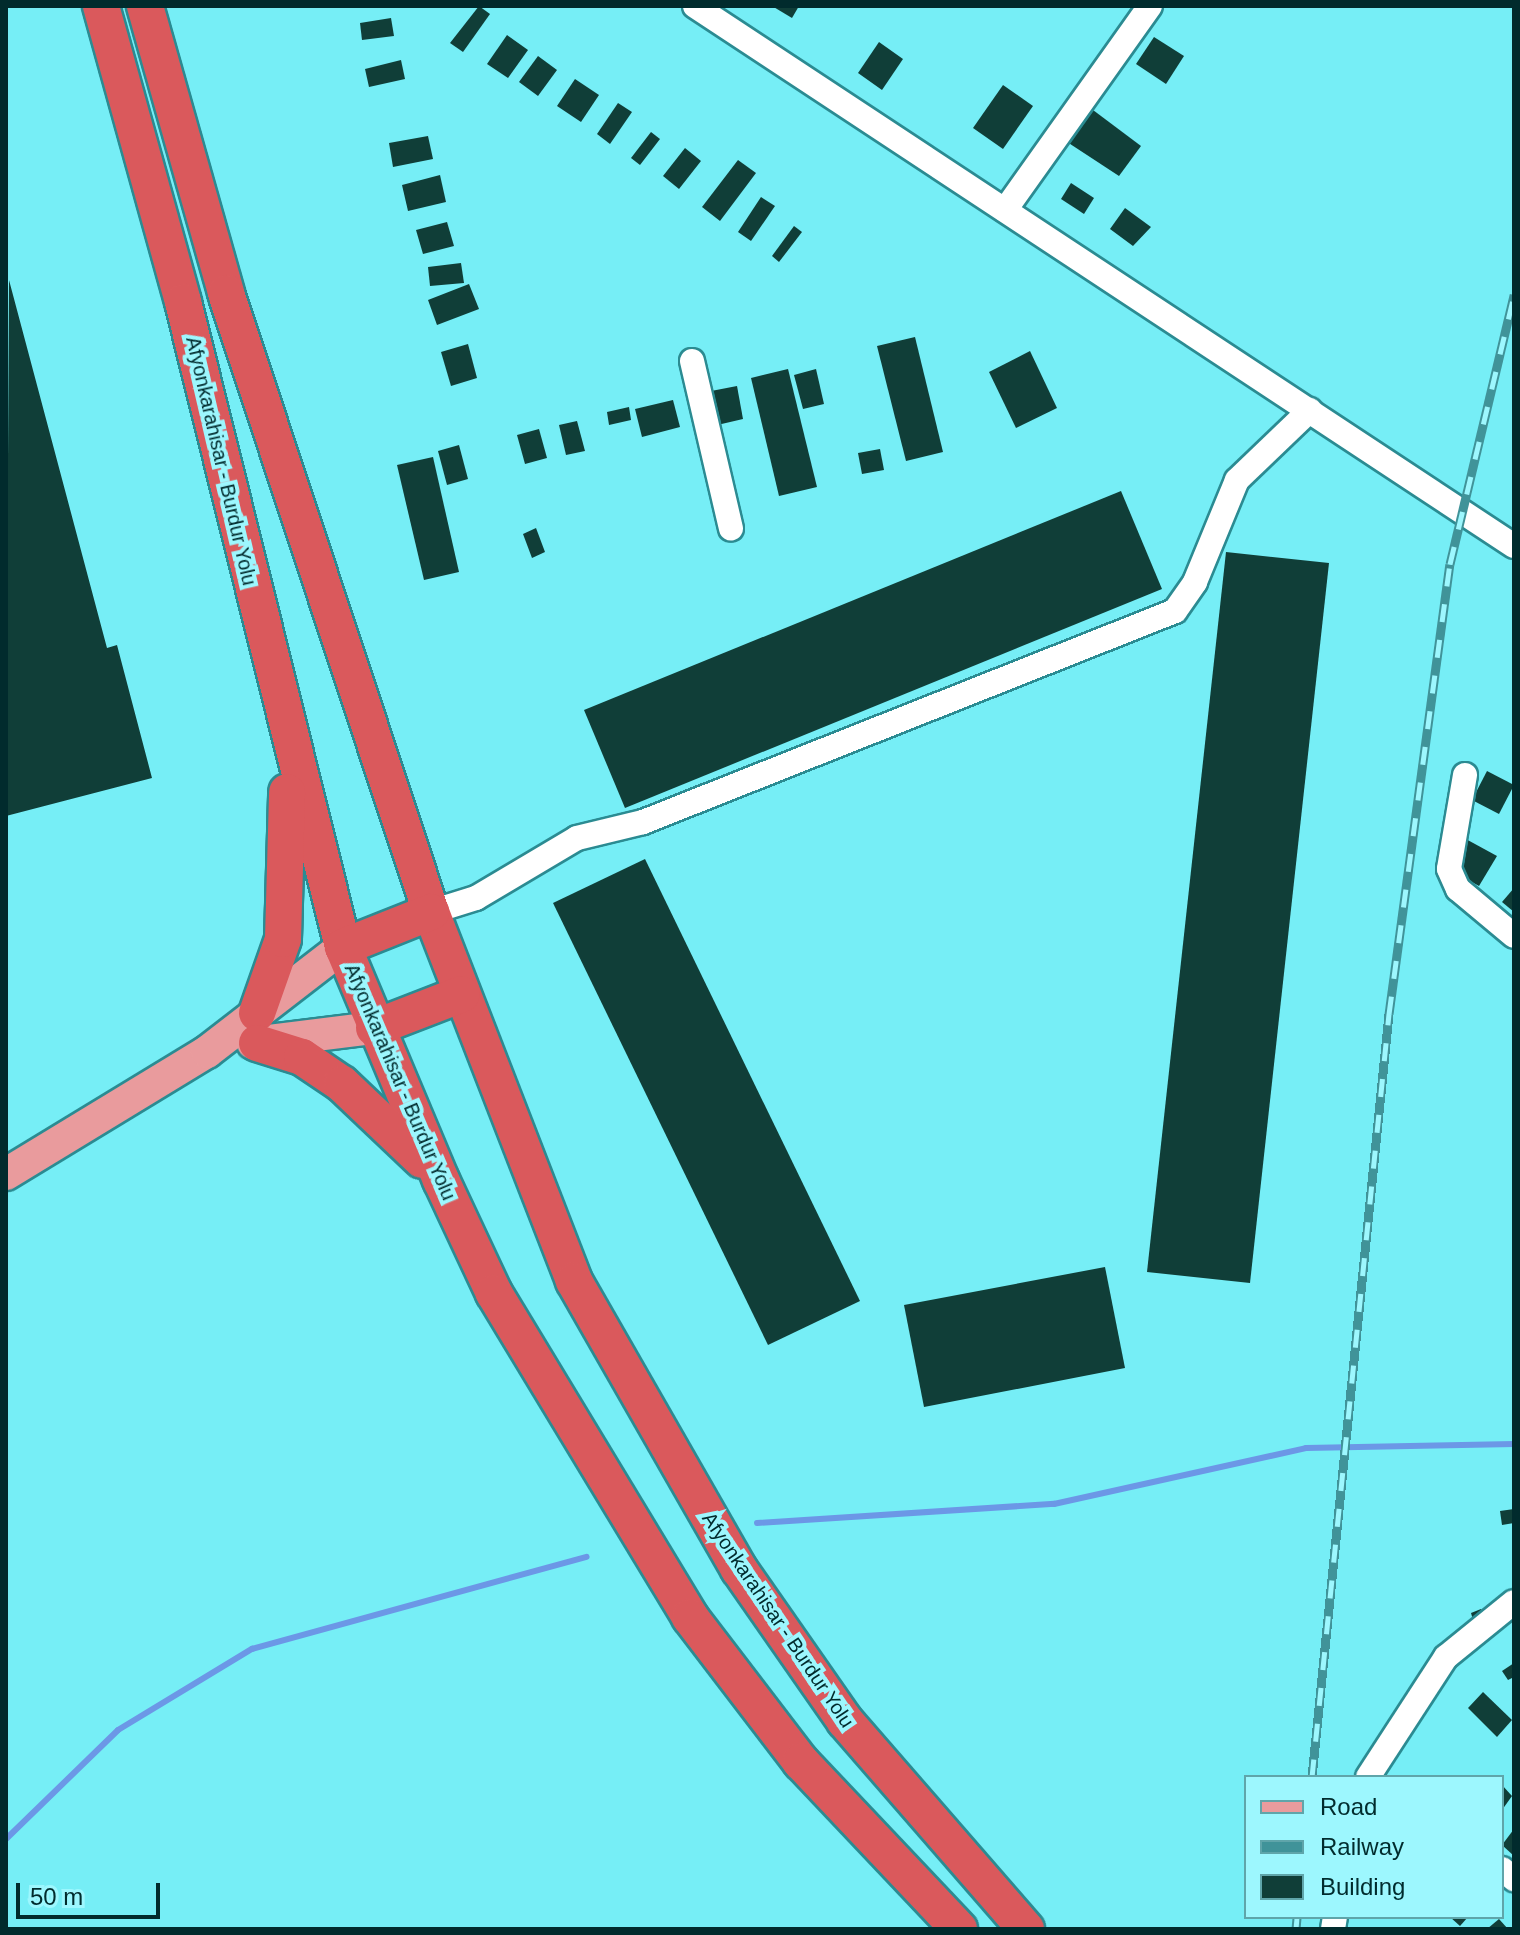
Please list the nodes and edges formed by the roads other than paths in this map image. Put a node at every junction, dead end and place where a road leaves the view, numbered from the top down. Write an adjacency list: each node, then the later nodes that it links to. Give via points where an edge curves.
1 (101, 6): 10 (highway, Afyonkarahisar - Burdur Yolu, via 183,302)
2 (145, 6): 12 (highway, Afyonkarahisar - Burdur Yolu, via 226,293)
3 (695, 6): 5 (street)
4 (1150, 6): 5 (street)
5 (1005, 210): 7 (street)
6 (692, 361): 8 (street)
7 (1310, 410): 9 (street); 12 (street, via 1237,480 1195,582 1175,611 643,822 577,838 476,898)
8 (731, 529)
9 (1514, 546)
10 (285, 727): 14 (highway, Afyonkarahisar - Burdur Yolu); 16 (highway, via 288,895 277,973)
11 (1465, 775): 13 (street, via 1449,869 1458,889)
12 (431, 912): 14 (highway); 15 (highway, Afyonkarahisar - Burdur Yolu)
13 (1514, 936)
14 (343, 947): 16 (main road); 17 (highway, Afyonkarahisar - Burdur Yolu)
15 (462, 994): 17 (highway); 23 (highway, Afyonkarahisar - Burdur Yolu, via 574,1281 662,1442 845,1721)
16 (257, 1028): 17 (main road); 18 (main road, via 207,1052); 19 (highway, via 342,1084)
17 (374, 1028): 19 (highway, Afyonkarahisar - Burdur Yolu)
18 (6, 1174)
19 (441, 1180): 22 (highway, Afyonkarahisar - Burdur Yolu, via 501,1306 690,1617 801,1762)
20 (1511, 1608): 21 (street, via 1446,1657)
21 (1377, 1773)
22 (959, 1929)
23 (1026, 1929)

